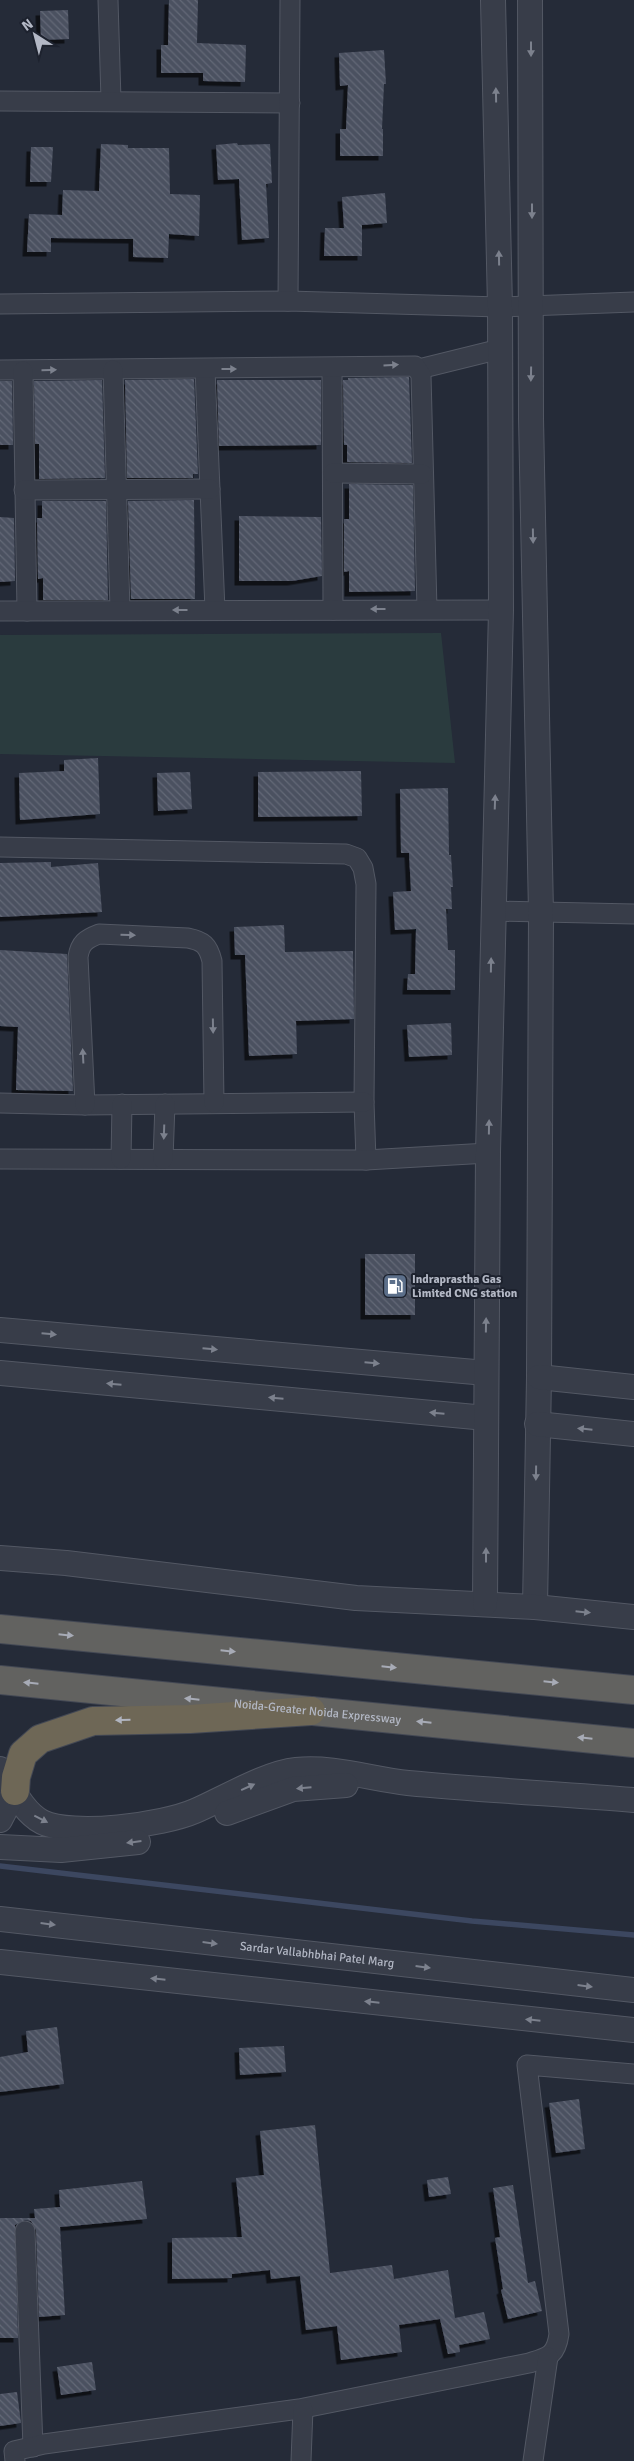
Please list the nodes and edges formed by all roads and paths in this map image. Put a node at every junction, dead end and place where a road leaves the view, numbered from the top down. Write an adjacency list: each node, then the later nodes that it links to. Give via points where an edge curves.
1 (108, 0): 5 (street)
2 (290, 0): 7 (street)
3 (494, 0): 12 (street, one-way to 3)
4 (530, 0): 11 (street, one-way to 11)
5 (111, 100): 6 (street); 7 (street)
6 (0, 101)
7 (290, 103): 8 (street)
8 (288, 301): 10 (street); 12 (street)
9 (634, 302): 11 (street)
10 (0, 304)
11 (532, 306): 12 (street); 34 (street, one-way to 34, via 531,418)
12 (500, 307): 13 (street)
13 (500, 349): 16 (street); 29 (street)
14 (332, 368): 15 (street, one-way to 14); 16 (street, one-way to 16, via 410,364); 20 (street)
15 (205, 369): 18 (street); 22 (street)
16 (419, 369): 21 (street)
17 (0, 370): 19 (street)
18 (113, 370): 19 (street, one-way to 18); 24 (street)
19 (23, 371): 23 (street)
20 (333, 473): 21 (street); 28 (street)
21 (422, 474): 26 (street)
22 (210, 489): 24 (street); 27 (street)
23 (24, 490): 24 (street); 31 (street)
24 (116, 490): 25 (street)
25 (120, 609): 27 (street, one-way to 25); 31 (street)
26 (427, 609): 28 (street, one-way to 28); 29 (street)
27 (215, 610): 28 (street)
28 (333, 610)
29 (501, 610): 33 (street, one-way to 29)
30 (0, 611): 31 (street)
31 (27, 611)
32 (0, 846): 36 (street, via 346,854 357,858 366,884)
33 (492, 911): 34 (street); 42 (street, one-way to 33)
34 (541, 913): 35 (street); 50 (street)
35 (634, 914)
36 (364, 1102): 40 (street); 46 (street)
37 (0, 1103): 41 (street)
38 (122, 1104): 39 (street); 41 (street); 44 (street)
39 (165, 1104): 40 (street); 45 (street, one-way to 45)
40 (214, 1104): 41 (street, one-way to 40, via 78,957 79,947 86,939 99,934 188,938 200,940 209,948 212,960)
41 (85, 1105)
42 (488, 1153): 46 (street); 49 (street, one-way to 42)
43 (0, 1159): 44 (street)
44 (121, 1159): 45 (street)
45 (163, 1160): 46 (street)
46 (366, 1160)
47 (0, 1330): 49 (street, one-way to 49)
48 (0, 1373): 52 (street, one-way to 48)
49 (486, 1373): 52 (street)
50 (540, 1377): 51 (street); 53 (street)
51 (634, 1387)
52 (486, 1418): 56 (street, one-way to 52)
53 (537, 1424): 54 (street, one-way to 53); 57 (street, one-way to 57)
54 (634, 1434)
55 (0, 1558): 56 (street, via 356,1598)
56 (485, 1604): 57 (street)
57 (535, 1607): 58 (street, one-way to 58)
58 (634, 1617)
59 (0, 1629): 61 (highway, one-way to 61)
60 (0, 1680): 62 (highway, Noida-Greater Noida Expressway, one-way to 60)
61 (634, 1690)
62 (311, 1711): 63 (highway, Noida-Greater Noida Expressway, one-way to 62); 64 (highway, one-way to 64, via 93,1721 40,1739 23,1754 16,1778)
63 (634, 1743)
64 (7, 1780): 65 (street, one-way to 65, via 30,1813 44,1822 113,1829 156,1823 192,1812 278,1774 295,1770 332,1771); 67 (street)
65 (406, 1782): 66 (street); 68 (street, one-way to 68, via 293,1789 154,1839 61,1850)
66 (634, 1800)
67 (0, 1820)
68 (0, 1847)
69 (0, 1919): 71 (street, Sardar Vallabhbhai Patel Marg, one-way to 71)
70 (0, 1962): 72 (street, one-way to 70)
71 (634, 1990)
72 (634, 2030)
73 (634, 2074): 75 (street, via 527,2065 559,2334 557,2347)
74 (25, 2231): 77 (street)
75 (548, 2357): 76 (street); 80 (street)
76 (303, 2408): 77 (street); 79 (street)
77 (32, 2447): 78 (street)
78 (10, 2455)
79 (300, 2461)
80 (533, 2461)

